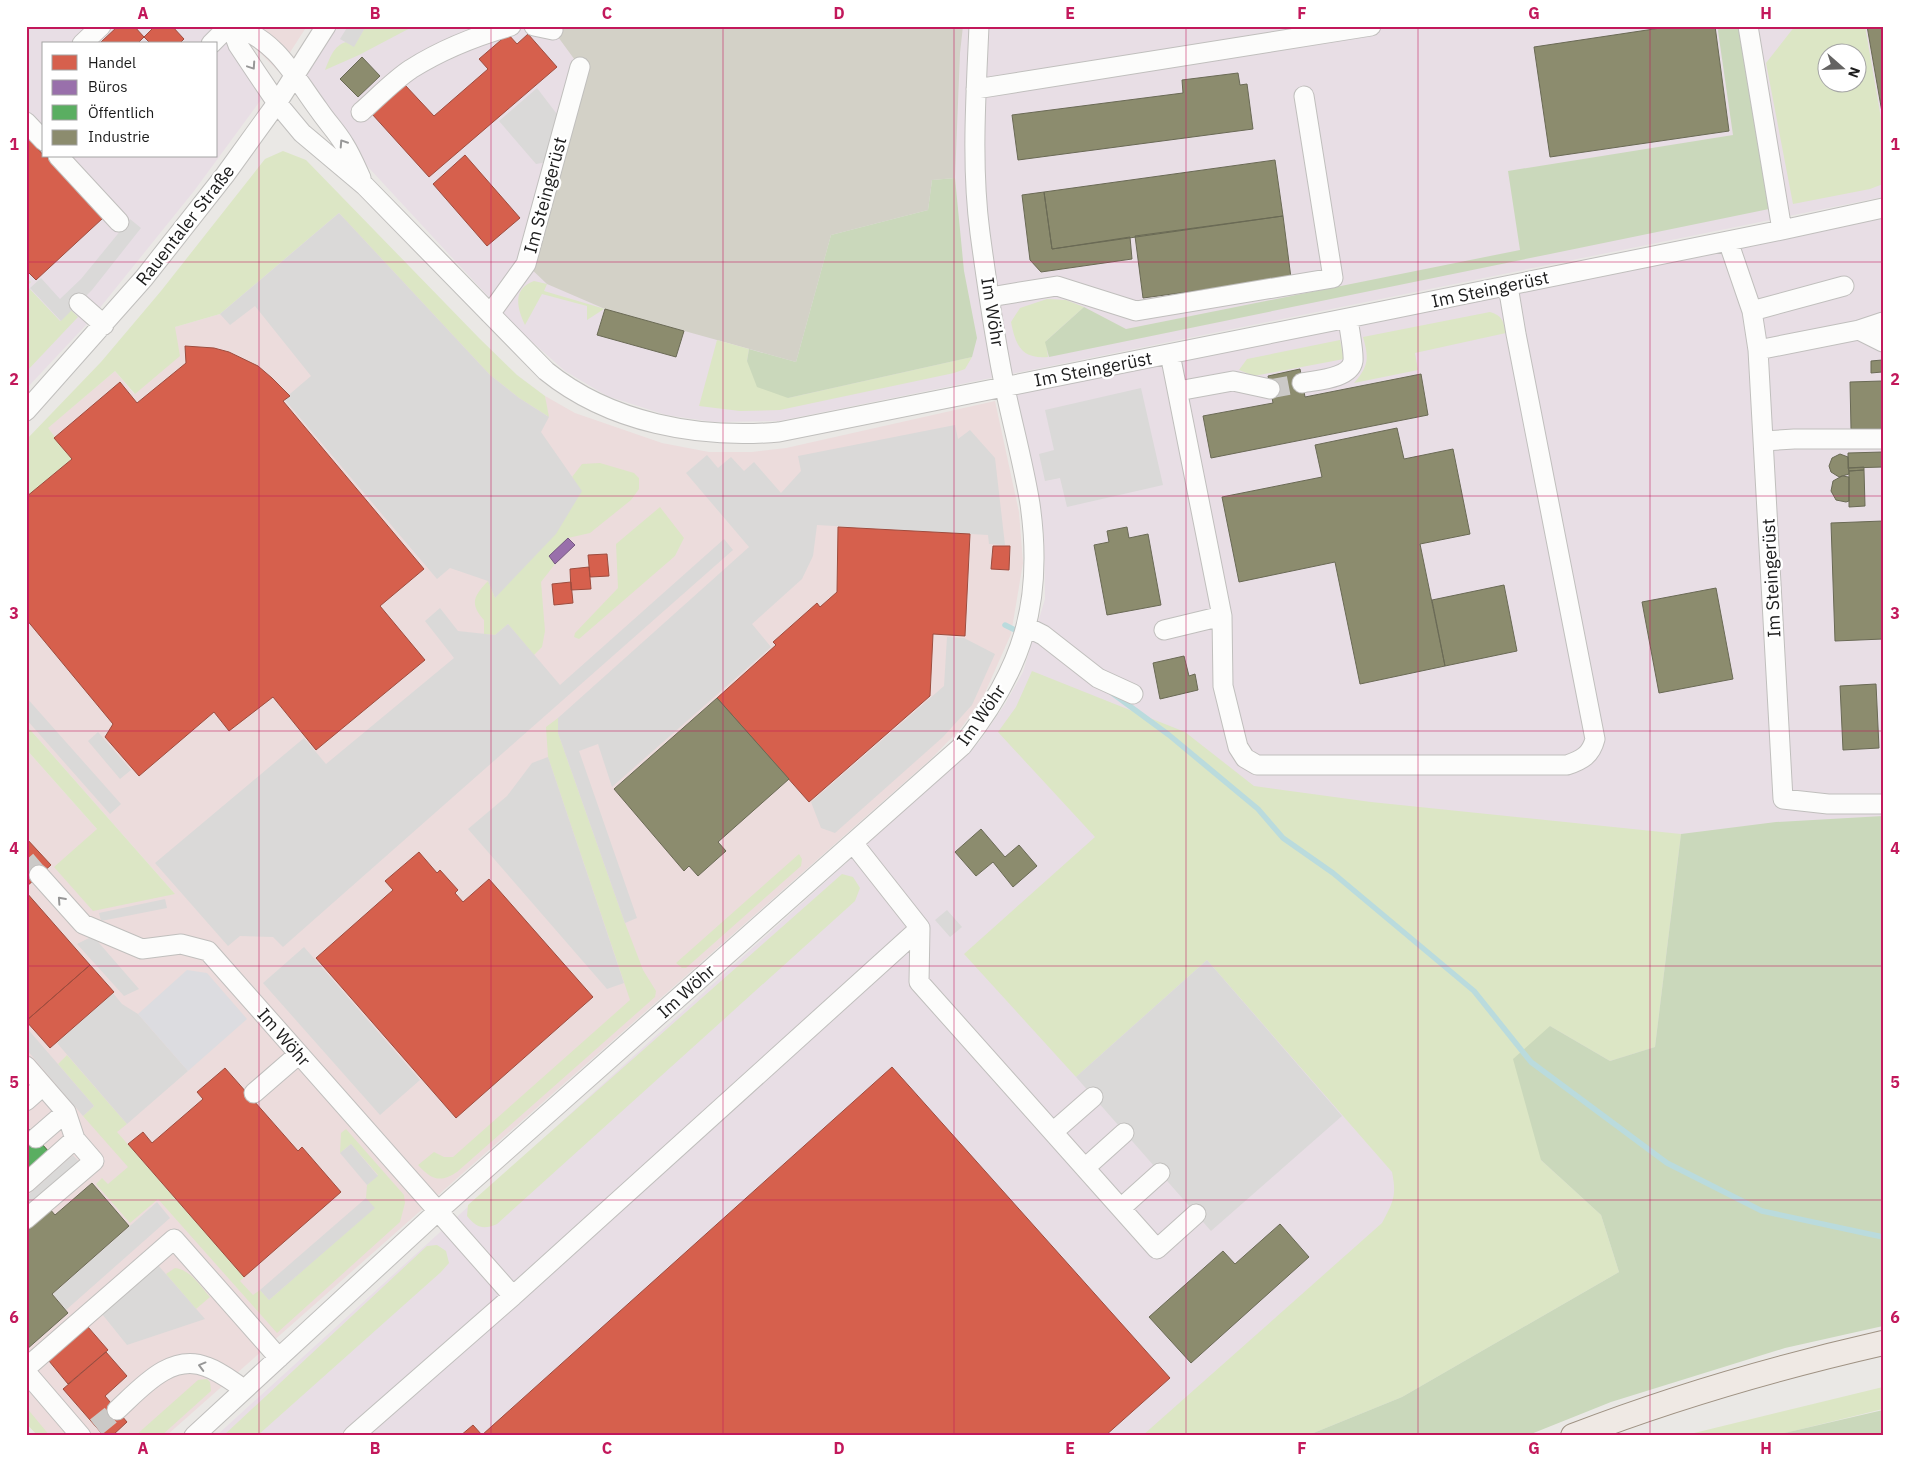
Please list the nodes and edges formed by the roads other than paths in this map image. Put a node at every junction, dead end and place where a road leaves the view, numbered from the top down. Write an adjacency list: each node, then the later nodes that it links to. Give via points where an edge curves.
1 (101, 26): 10 (street)
2 (231, 26): 11 (street); 13 (street, Im Steingerüst, via 248,31 274,49); 16 (street, Im Steingerüst, one-way to 16, via 238,45)
3 (326, 26): 13 (street, Rauentaler Straße)
4 (511, 26): 17 (street, via 476,37 410,70)
5 (534, 26): 9 (street)
6 (978, 26): 14 (street, Im Wöhr)
7 (1371, 26): 14 (street)
8 (1748, 26): 24 (street)
9 (553, 30)
10 (84, 42)
11 (213, 42)
12 (580, 67): 31 (street, Im Steingerüst, via 526,264)
13 (296, 74): 16 (street, Rauentaler Straße); 21 (street, Im Steingerüst, one-way to 13, via 344,144)
14 (976, 89): 28 (street, Im Wöhr, via 979,222)
15 (1304, 96): 28 (street, via 1333,278 1136,311 1057,286)
16 (277, 104): 21 (street, Im Steingerüst, via 302,133); 34 (street, Rauentaler Straße, via 162,256)
17 (361, 112)
18 (26, 122): 19 (street)
19 (42, 139)
20 (60, 158): 23 (street)
21 (365, 186): 31 (street, Im Steingerüst)
22 (1883, 208): 24 (street, Im Steingerüst)
23 (119, 222)
24 (1782, 230): 25 (street, Im Steingerüst)
25 (1728, 241): 26 (street, Im Steingerüst); 30 (street, Im Steingerüst)
26 (1508, 286): 32 (street, Im Steingerüst); 46 (street, via 1595,739 1592,750 1581,760 1567,765 1257,765 1245,758 1238,747 1223,686)
27 (1844, 286): 30 (street)
28 (990, 297): 40 (street, Im Wöhr)
29 (79, 303): 34 (street)
30 (1752, 311): 37 (street, Im Steingerüst)
31 (490, 314): 40 (street, Im Steingerüst, via 546,371 581,395 642,420 711,433 749,435 779,432)
32 (1348, 318): 38 (street, Im Steingerüst); 39 (street, via 1353,361 1349,370)
33 (1883, 322): 35 (street)
34 (104, 325): 43 (street, Rauentaler Straße)
35 (1859, 330): 36 (street); 37 (street)
36 (1883, 342)
37 (1758, 350): 45 (street, Im Steingerüst)
38 (1170, 354): 40 (street, Im Steingerüst); 42 (street)
39 (1302, 383)
40 (1005, 387): 47 (street, Im Wöhr, via 1034,542 1034,579)
41 (1270, 389): 42 (street, via 1233,381)
42 (1178, 391): 46 (street)
43 (26, 411)
44 (1883, 439): 45 (street)
45 (1764, 441): 50 (street, Im Steingerüst, via 1783,799 1828,804)
46 (1222, 616): 48 (street)
47 (1027, 627): 49 (street, via 1043,635 1098,678); 51 (street, Im Wöhr, via 1005,682 962,746)
48 (1164, 630)
49 (1133, 694)
50 (1883, 804)
51 (853, 843): 53 (street); 69 (street, Im Wöhr)
52 (39, 875): 54 (street, Im Wöhr, one-way to 52, via 208,951 181,944 142,948 83,924)
53 (920, 928): 61 (street, via 919,982); 72 (street)
54 (299, 1054): 57 (street); 69 (street, Im Wöhr)
55 (26, 1066): 56 (street)
56 (43, 1086): 59 (street); 60 (street)
57 (254, 1093)
58 (1093, 1097): 61 (street)
59 (26, 1101)
60 (66, 1112): 63 (street); 64 (street)
61 (1053, 1132): 65 (street)
62 (1124, 1133): 65 (street)
63 (36, 1138)
64 (75, 1139): 67 (street); 71 (street, via 94,1161)
65 (1085, 1168): 68 (street)
66 (1160, 1173): 68 (street)
67 (26, 1183)
68 (1121, 1208): 70 (street, via 1157,1248)
69 (437, 1212): 72 (street); 74 (street, Im Wöhr)
70 (1196, 1214)
71 (26, 1219)
72 (513, 1296): 81 (street)
73 (1883, 1342): 82 (main road, via 1805,1361 1622,1417)
74 (279, 1358): 75 (street, via 174,1239); 77 (street, Im Wöhr)
75 (26, 1368)
76 (26, 1372): 79 (street)
77 (244, 1389): 78 (street, one-way to 78, via 206,1366 189,1363 156,1375); 80 (street, Im Wöhr)
78 (117, 1410)
79 (88, 1433)
80 (197, 1434)
81 (353, 1436)
82 (1573, 1436)

